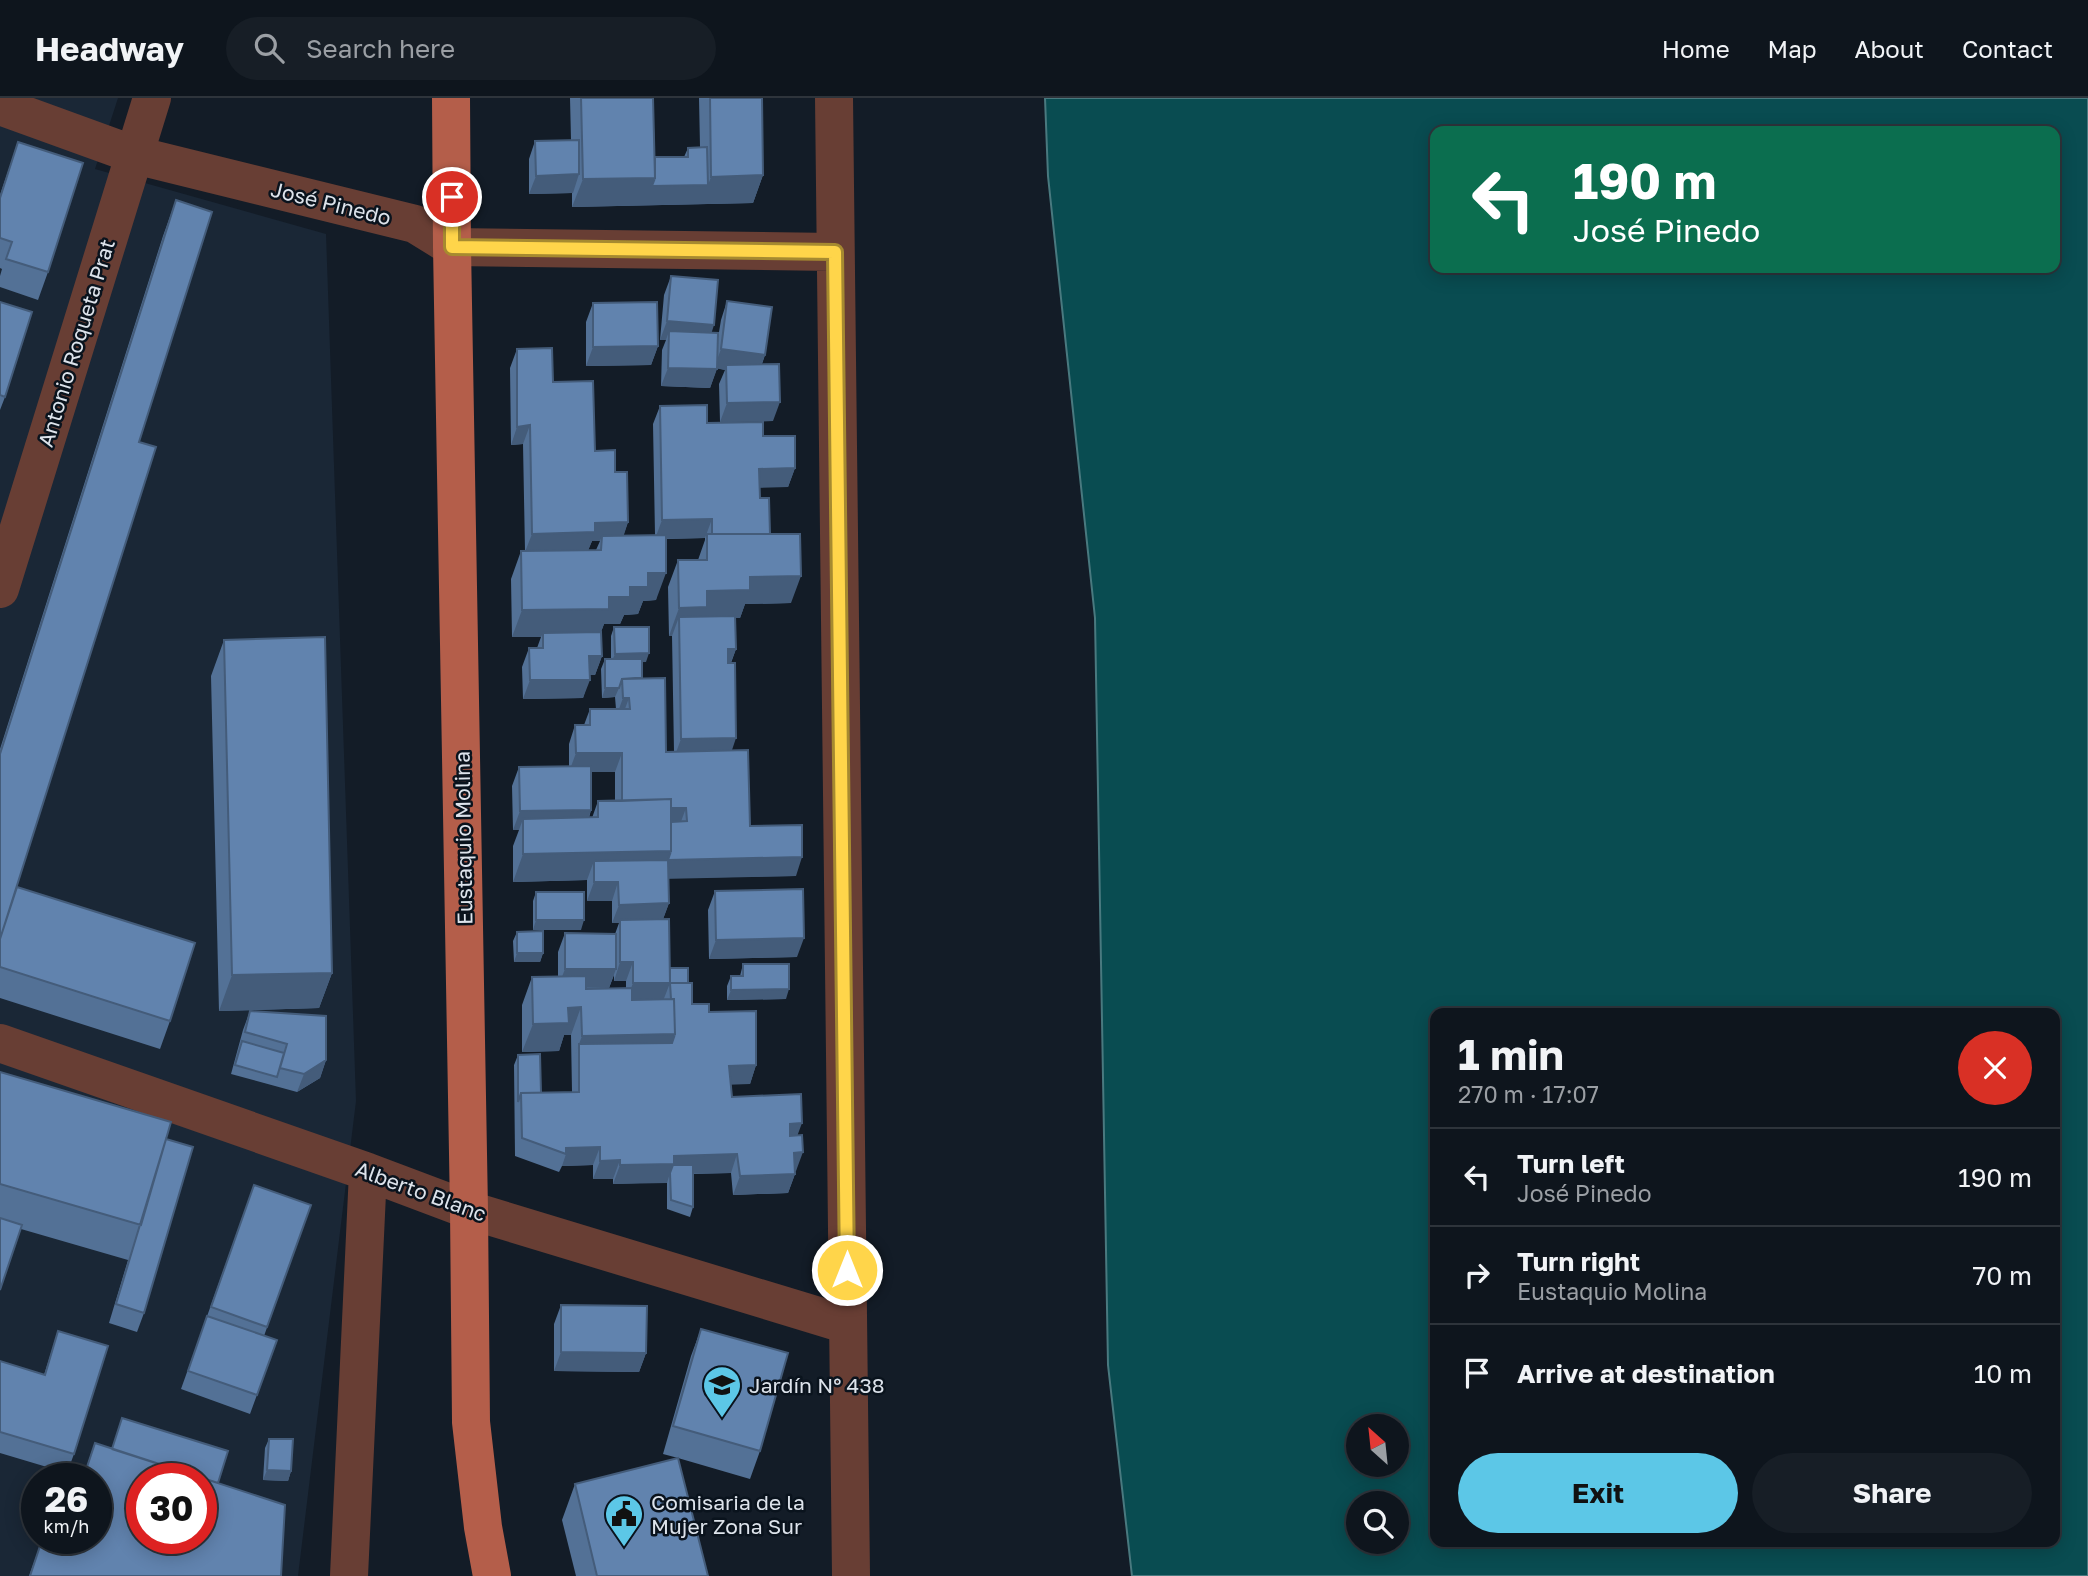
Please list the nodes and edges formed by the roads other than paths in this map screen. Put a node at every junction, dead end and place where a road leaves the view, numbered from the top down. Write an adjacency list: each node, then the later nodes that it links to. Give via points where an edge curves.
1 (152, 98): 5 (street, Antonio Roqueta Prat)
2 (451, 98): 6 (main road, Eustaquio Molina)
3 (834, 98): 7 (street)
4 (0, 106): 5 (street, José Pinedo)
5 (135, 155): 6 (street, José Pinedo, via 415,224); 8 (street, Antonio Roqueta Prat)
6 (452, 247): 7 (street); 11 (main road, Eustaquio Molina)
7 (835, 252): 12 (street)
8 (0, 589)
9 (0, 1043): 10 (street, Alberto Blanc)
10 (368, 1172): 11 (street, Alberto Blanc); 13 (street)
11 (469, 1210): 12 (street, Alberto Blanc); 14 (main road, Eustaquio Molina, via 471,1422)
12 (848, 1325): 15 (street)
13 (349, 1576)
14 (492, 1576)
15 (851, 1576)

